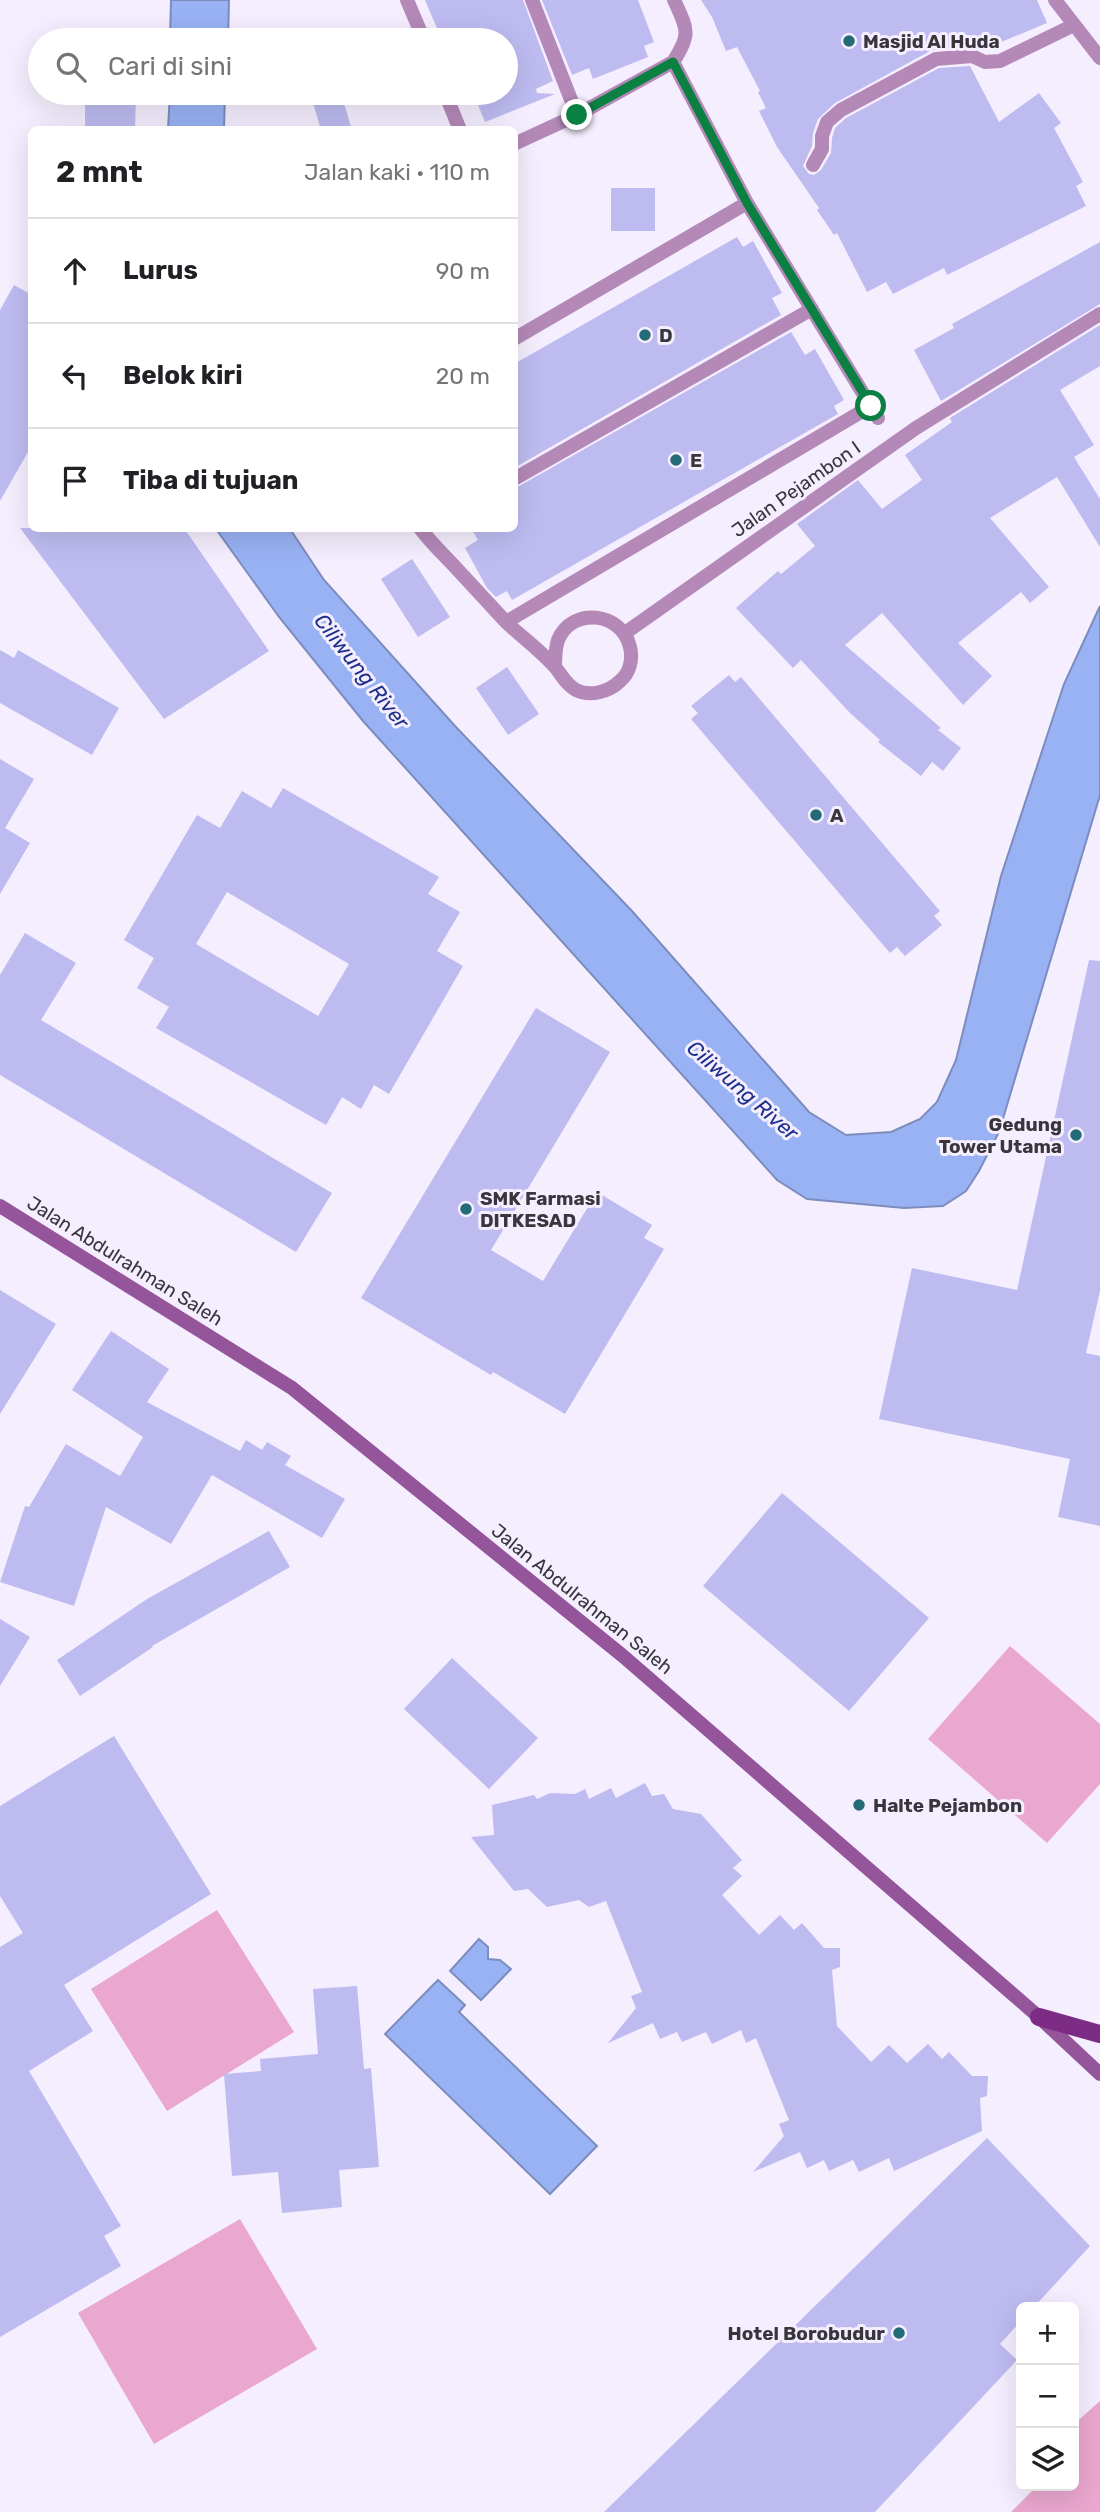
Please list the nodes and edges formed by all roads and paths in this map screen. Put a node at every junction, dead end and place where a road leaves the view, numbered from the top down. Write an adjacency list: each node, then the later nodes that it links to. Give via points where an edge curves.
1 (407, 0): 6 (street)
2 (532, 0): 10 (street)
3 (674, 0): 8 (street, via 687,28 684,46)
4 (1055, 0): 5 (street)
5 (1074, 25): 7 (street); 13 (street, via 1000,61 985,62 972,56 936,59 887,85 827,122)
6 (419, 28)
7 (1100, 58)
8 (673, 62): 10 (street); 14 (street)
9 (450, 105): 11 (street)
10 (577, 115): 12 (street)
11 (458, 126)
12 (518, 142)
13 (813, 165)
14 (747, 203): 15 (street); 17 (street)
15 (812, 309): 18 (street); 20 (street, via 874,412)
16 (1100, 314): 21 (street, Jalan Pejambon I, via 916,428)
17 (518, 337)
18 (518, 477)
19 (426, 532): 20 (street)
20 (506, 622): 22 (street)
21 (625, 633): 22 (street, via 601,617 576,621 558,639); 22 (street, via 630,646 628,670 608,690 578,691)
22 (555, 667)
23 (0, 1206): 24 (street, Jalan Abdulrahman Saleh, via 292,1388 623,1656)
24 (1039, 2017): 25 (main road); 26 (street, Jalan Abdulrahman Saleh)
25 (1100, 2034)
26 (1100, 2074)

